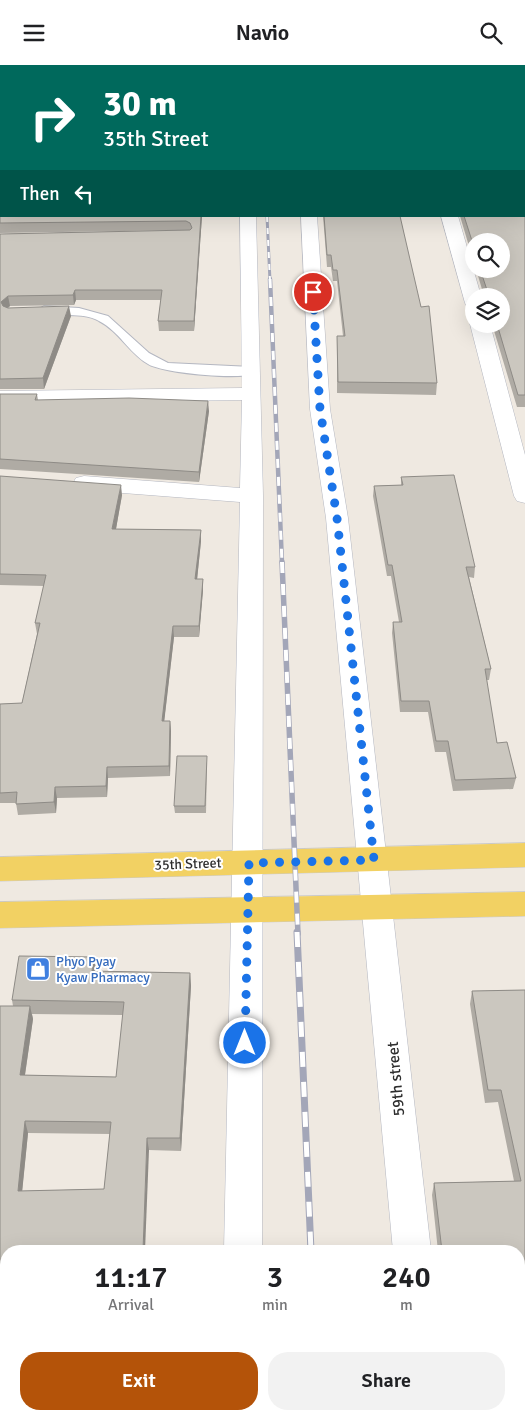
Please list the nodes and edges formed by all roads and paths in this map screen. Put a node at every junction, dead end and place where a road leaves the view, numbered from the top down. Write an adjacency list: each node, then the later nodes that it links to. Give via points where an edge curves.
1 (248, 217): 7 (street)
2 (308, 217): 14 (street, 59th street, via 320,409 337,518)
3 (449, 217): 4 (street)
4 (470, 288)
5 (28, 310): 7 (lane, via 97,315 110,322 156,363 174,368)
6 (482, 333): 11 (street)
7 (252, 371): 8 (street)
8 (252, 394): 9 (street); 12 (street)
9 (0, 397)
10 (67, 481): 12 (street)
11 (525, 495)
12 (252, 496): 15 (street)
13 (525, 855): 14 (main road, 35th Street)
14 (374, 860): 15 (main road, 35th Street); 18 (street, 59th street)
15 (249, 863): 16 (main road, 35th Street); 19 (street)
16 (0, 869)
17 (525, 904): 18 (main road)
18 (378, 908): 19 (main road); 22 (street, 59th street)
19 (246, 910): 20 (main road); 21 (street)
20 (0, 915)
21 (243, 1245)
22 (411, 1245)

